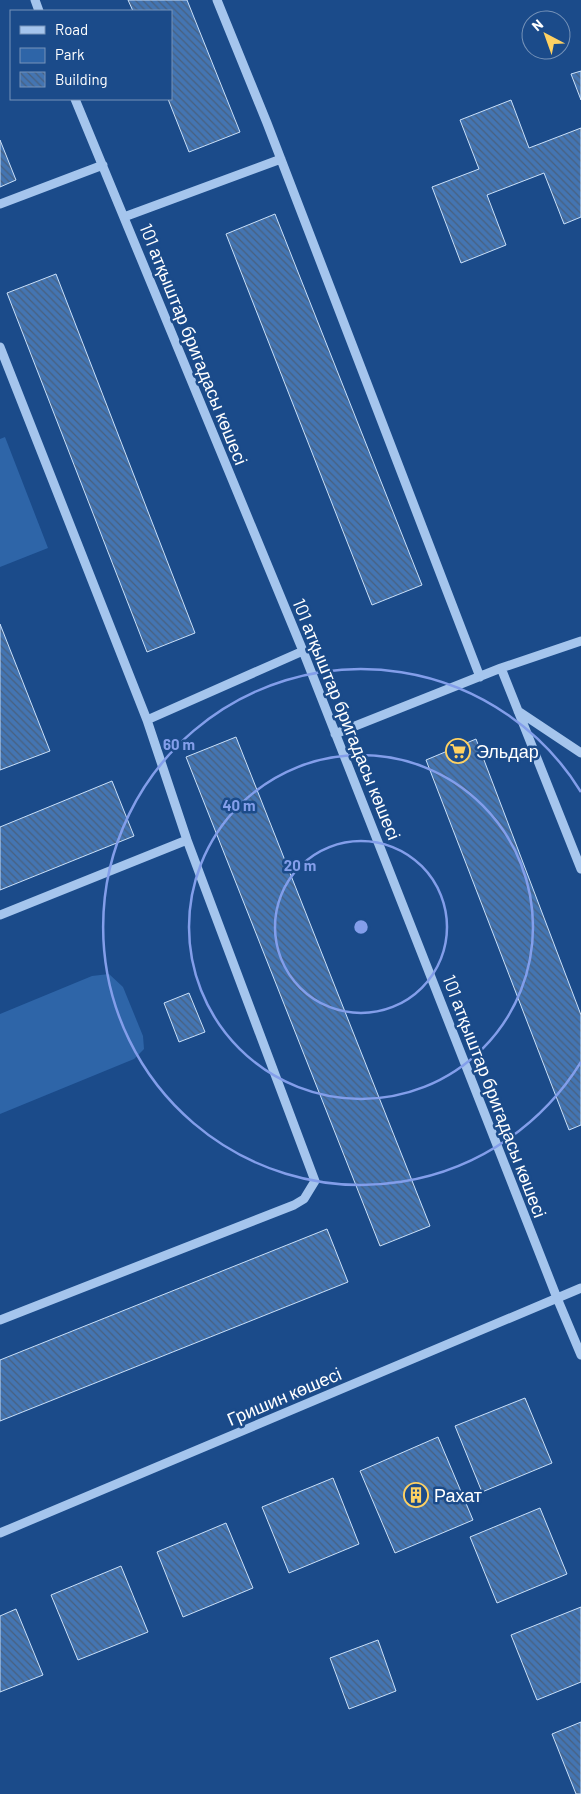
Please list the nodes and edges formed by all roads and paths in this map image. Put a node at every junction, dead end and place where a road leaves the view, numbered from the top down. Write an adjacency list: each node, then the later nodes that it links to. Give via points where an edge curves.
1 (217, 0): 3 (street)
2 (75, 100): 4 (street, 101 атқыштар бригадасы көшесі)
3 (281, 159): 6 (street); 11 (street)
4 (103, 166): 5 (street); 6 (street, 101 атқыштар бригадасы көшесі)
5 (0, 204)
6 (124, 217): 9 (street, 101 атқыштар бригадасы көшесі)
7 (0, 347): 13 (street)
8 (581, 641): 10 (street)
9 (303, 651): 13 (street); 14 (street, 101 атқыштар бригадасы көшесі)
10 (501, 668): 11 (street); 12 (street)
11 (480, 677): 14 (street)
12 (518, 711): 15 (street); 17 (street)
13 (147, 720): 16 (street)
14 (335, 734): 20 (street, 101 атқыштар бригадасы көшесі)
15 (581, 753)
16 (187, 840): 18 (street); 21 (street, via 316,1181 304,1199 294,1205)
17 (581, 869)
18 (0, 915)
19 (581, 1288): 20 (street, Гришин көшесі)
20 (557, 1298): 22 (street, 101 атқыштар бригадасы көшесі); 23 (street, Гришин көшесі)
21 (0, 1320)
22 (581, 1354)
23 (0, 1533)

